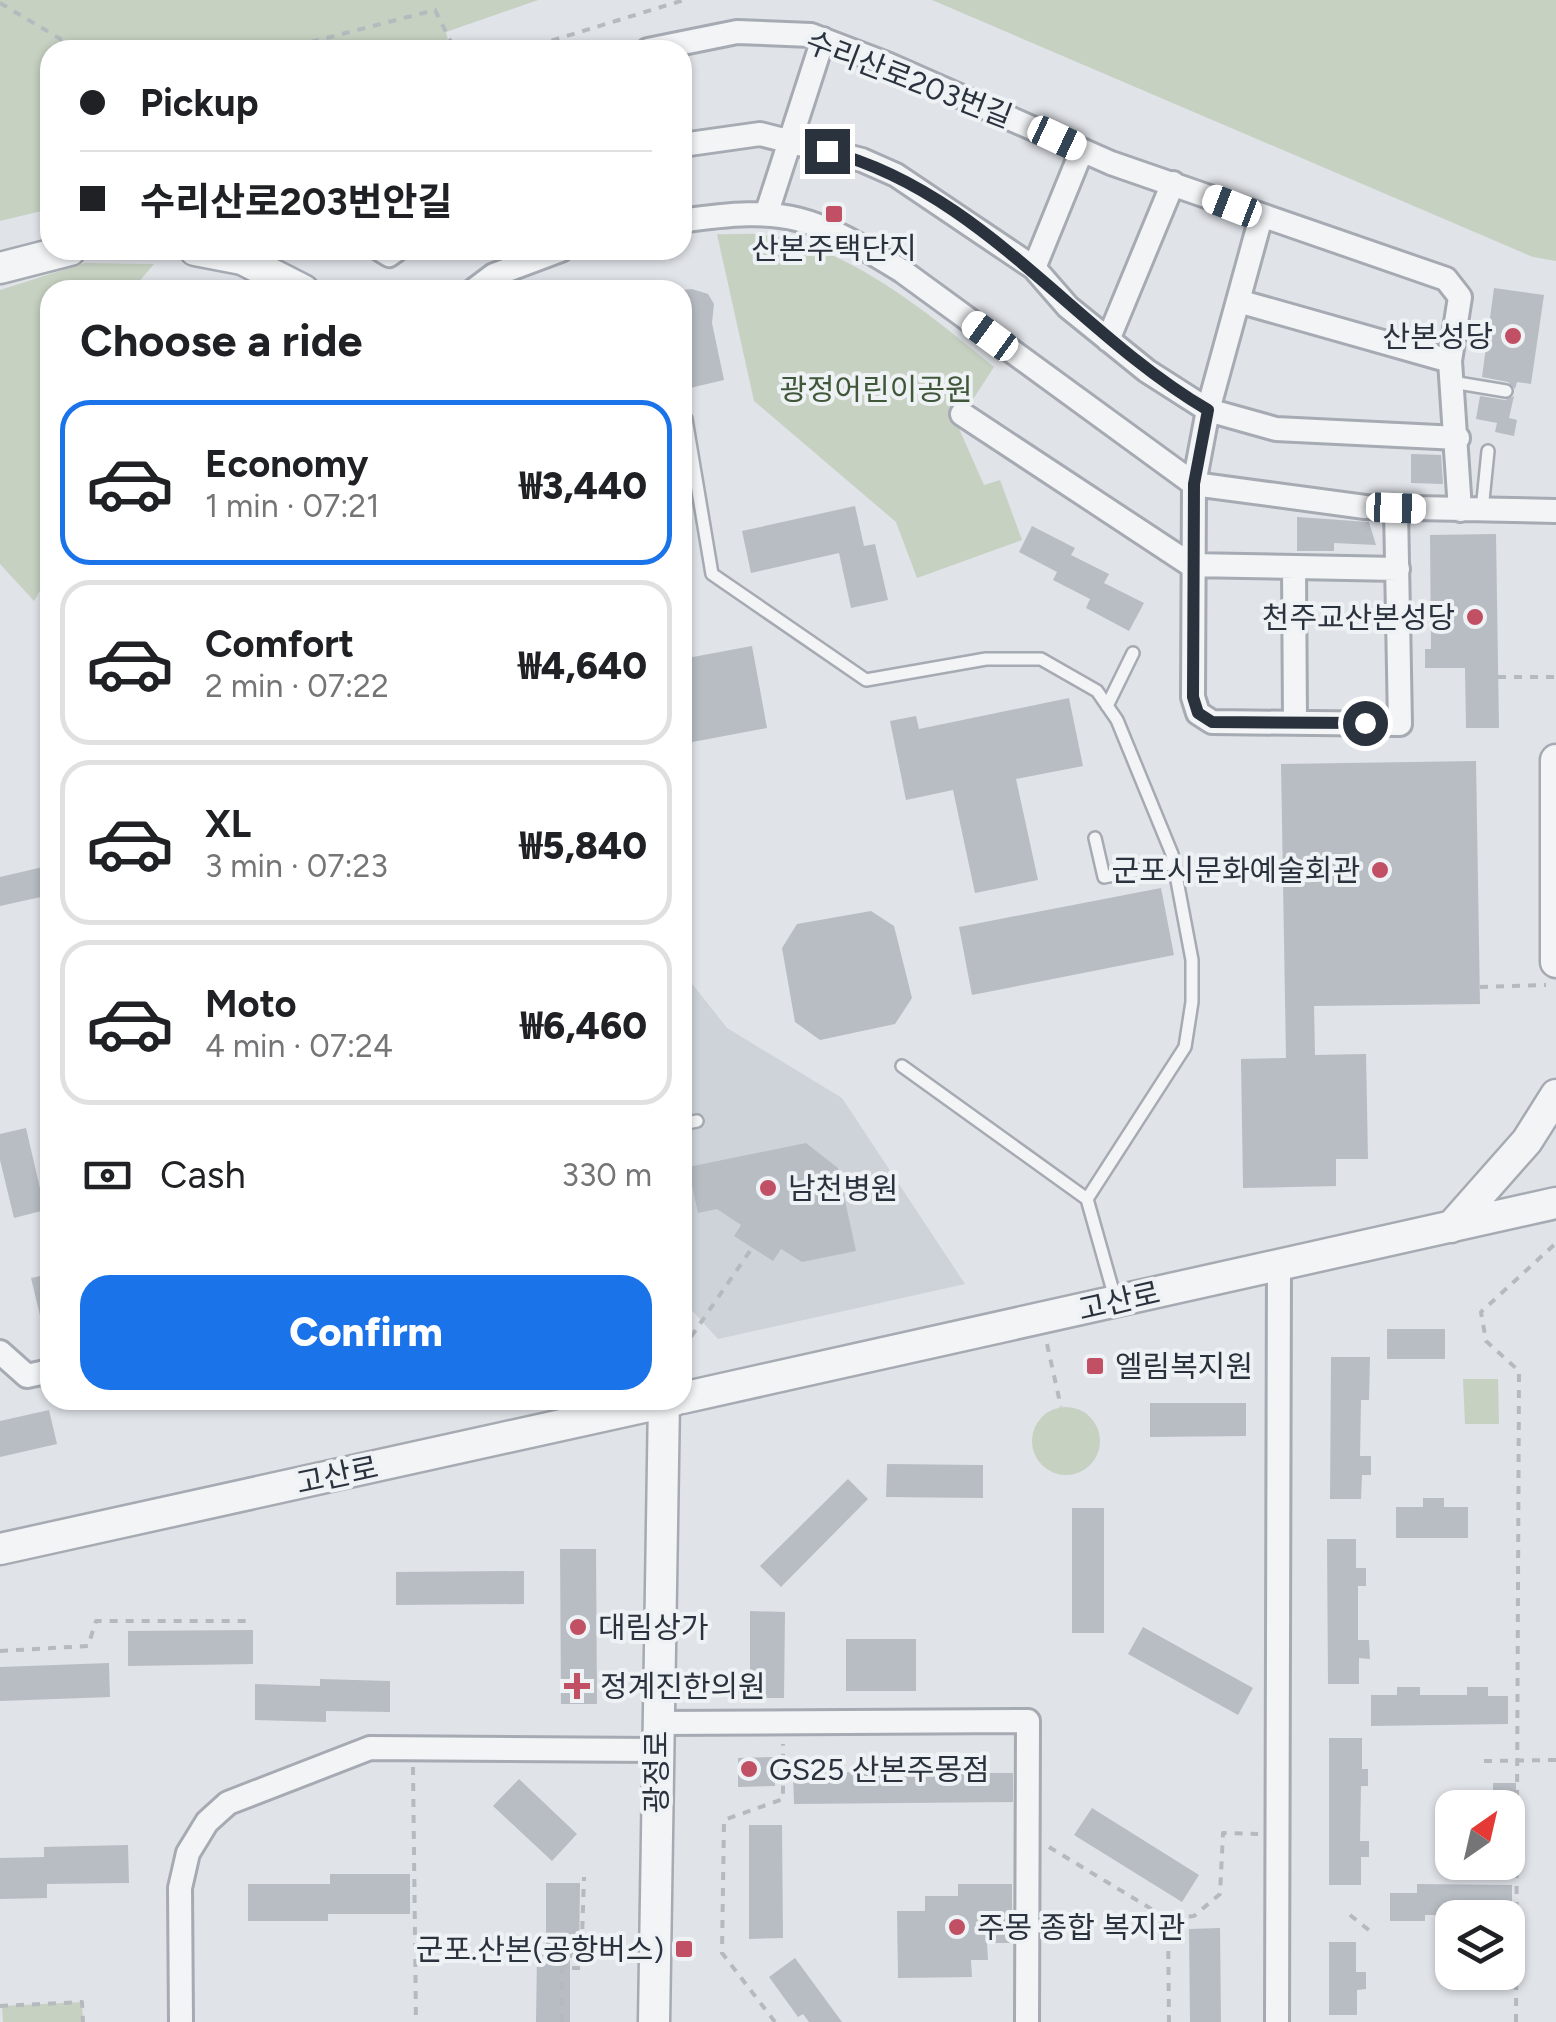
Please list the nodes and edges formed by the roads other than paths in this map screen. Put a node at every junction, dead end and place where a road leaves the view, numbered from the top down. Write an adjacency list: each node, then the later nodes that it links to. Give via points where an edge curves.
1 (823, 39): 2 (street, 수리산로203번길, via 738,32); 3 (street); 5 (street, 수리산로203번길)
2 (692, 41)
3 (793, 142): 4 (street, via 760,134); 7 (street); 14 (street, via 896,175)
4 (692, 144)
5 (1082, 150): 6 (street, 수리산로203번길); 14 (street)
6 (1172, 182): 8 (street, 수리산로203번길); 18 (street)
7 (767, 212): 9 (street); 26 (street, via 805,219 902,271)
8 (1262, 217): 17 (street); 19 (street, 수리산로203번길, via 1456,286)
9 (692, 219)
10 (40, 258): 13 (street)
11 (244, 260): 15 (street)
12 (535, 260): 16 (street)
13 (0, 268)
14 (1034, 268): 18 (street)
15 (283, 280)
16 (488, 280)
17 (1238, 301): 19 (street); 21 (street)
18 (1108, 340): 21 (street)
19 (1451, 372): 20 (lane); 23 (street, 수리산로203번길)
20 (1506, 390)
21 (1208, 410): 23 (street, via 1276,429); 26 (street)
22 (962, 414): 30 (street)
23 (1458, 438): 28 (street, 수리산로203번길)
24 (1488, 451): 28 (lane)
25 (692, 455): 34 (lane, via 712,574 866,680 986,659 1042,659 1097,691)
26 (1194, 484): 27 (street); 30 (street)
27 (1396, 508): 28 (street); 32 (street)
28 (1471, 510): 29 (street)
29 (1556, 511)
30 (1191, 565): 31 (street); 35 (street, via 1198,713 1212,722)
31 (1294, 568): 32 (street); 35 (street)
32 (1398, 569): 35 (street, via 1400,724)
33 (1133, 653): 34 (lane)
34 (1107, 706): 38 (lane)
35 (1296, 722)
36 (1556, 760): 39 (street)
37 (1095, 838): 38 (lane, via 1104,877)
38 (1174, 863): 44 (lane, via 1192,960 1185,1047)
39 (1556, 962)
40 (902, 1066): 44 (lane)
41 (1556, 1094): 46 (street, via 1528,1141)
42 (697, 1121): 43 (lane)
43 (692, 1122)
44 (1088, 1199): 48 (lane)
45 (1556, 1204): 46 (street, 고산로)
46 (1451, 1227): 47 (street, 고산로)
47 (1278, 1264): 48 (street, 고산로); 59 (street)
48 (1116, 1302): 51 (street, 고산로)
49 (0, 1352): 50 (street, via 27,1376)
50 (40, 1373)
51 (692, 1395)
52 (626, 1410): 54 (street, 고산로)
53 (671, 1410): 55 (street, 광정로)
54 (0, 1549)
55 (656, 1737): 56 (street, via 370,1748 228,1803 188,1853 180,1888); 57 (street, 광정로); 58 (street, via 783,1724 1028,1721)
56 (181, 2022)
57 (654, 2022)
58 (1027, 2022)
59 (1277, 2022)

